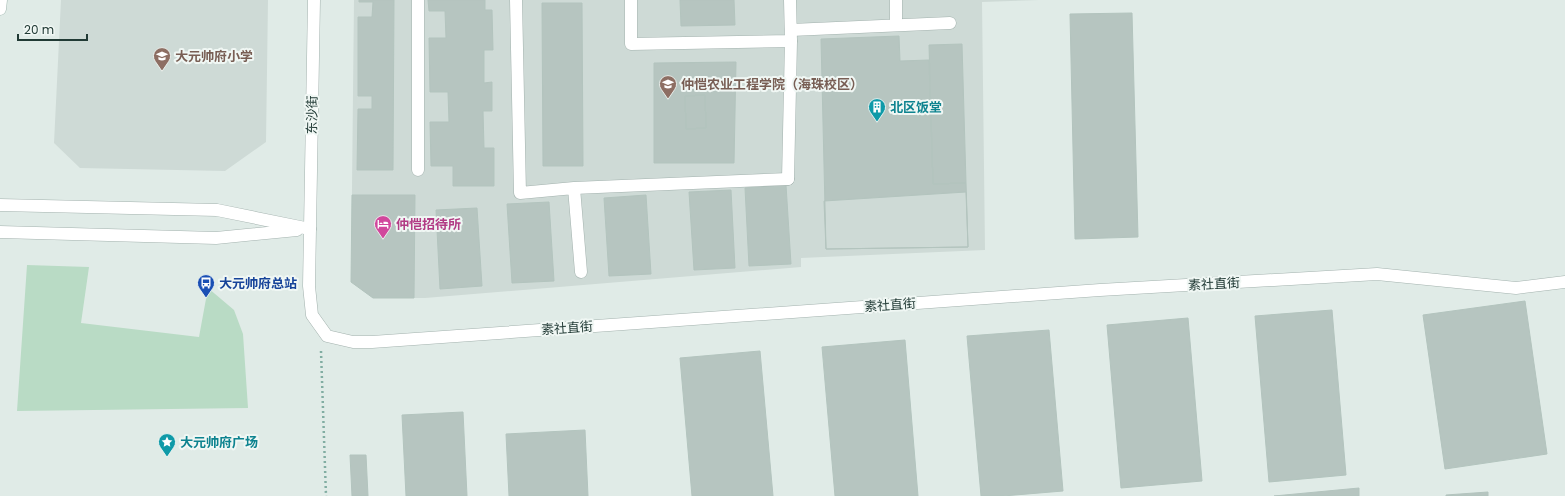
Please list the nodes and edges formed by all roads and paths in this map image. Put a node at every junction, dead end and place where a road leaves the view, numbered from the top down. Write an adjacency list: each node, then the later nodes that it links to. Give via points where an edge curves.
1 (1, 0): 8 (street)
2 (314, 0): 15 (street, 东沙街)
3 (418, 0): 12 (street)
4 (516, 0): 13 (street, via 520,193)
5 (631, 0): 11 (street, via 631,44)
6 (790, 0): 11 (street)
7 (896, 0): 10 (street)
8 (0, 10)
9 (950, 23): 10 (street)
10 (896, 25): 11 (street)
11 (791, 35): 13 (street, via 788,179)
12 (418, 170)
13 (574, 188): 17 (street)
14 (0, 205): 15 (street, via 216,210)
15 (310, 229): 16 (street, via 216,238); 19 (street, via 309,286 312,315)
16 (0, 232)
17 (581, 272)
18 (1565, 282): 19 (street, 素社直街, via 1516,288 1377,274 1092,291 372,342 353,342)
19 (327, 336): 20 (path, via 320,352)
20 (326, 496)

